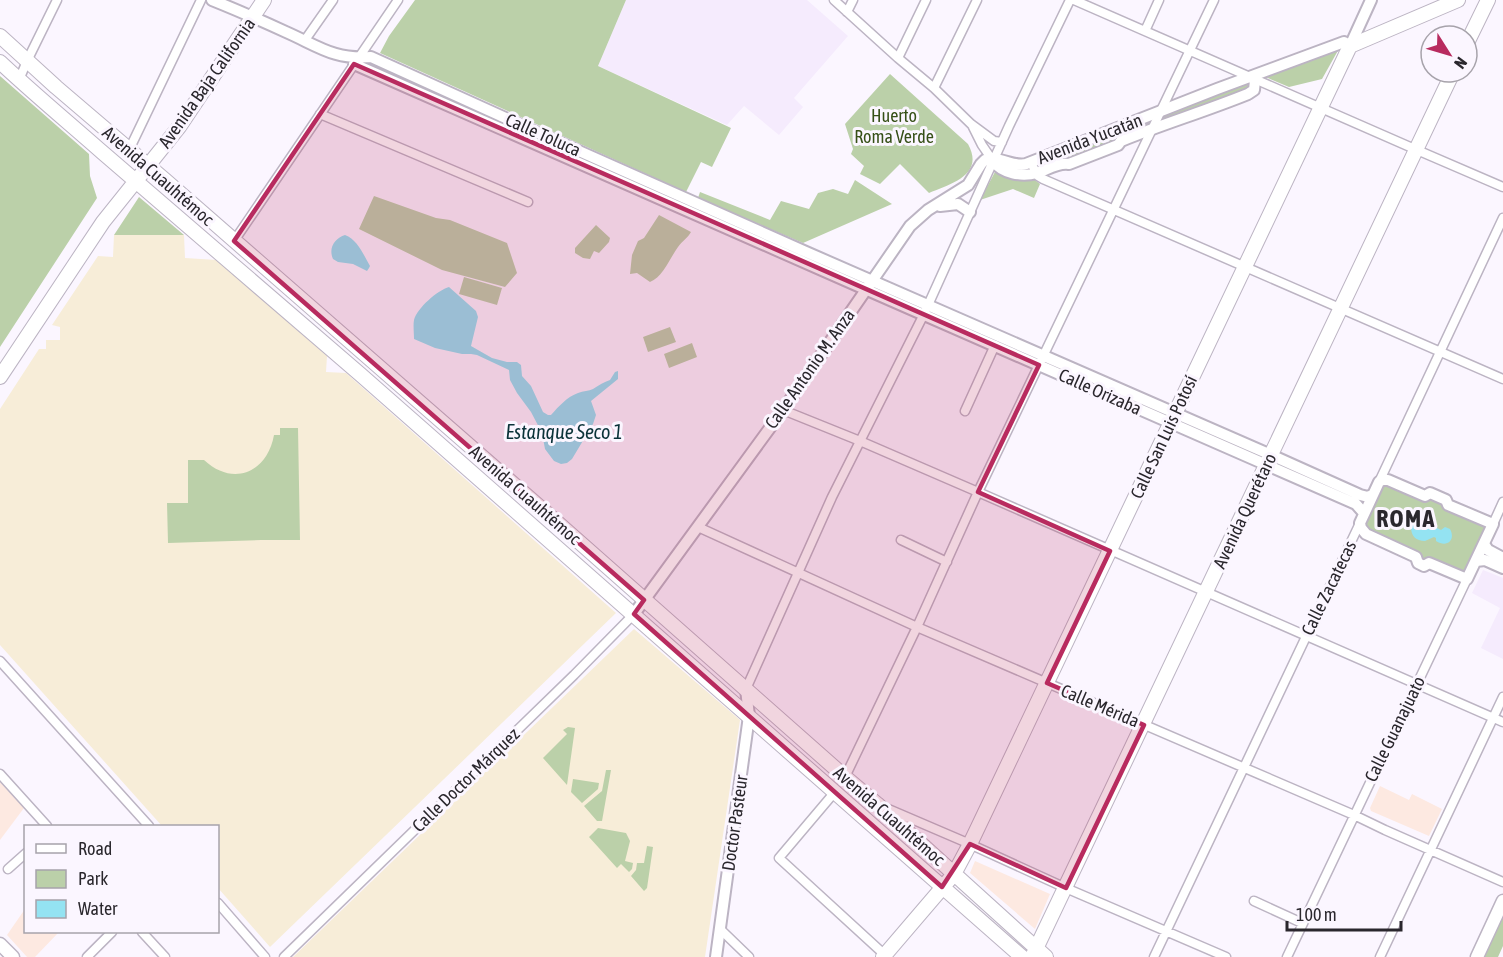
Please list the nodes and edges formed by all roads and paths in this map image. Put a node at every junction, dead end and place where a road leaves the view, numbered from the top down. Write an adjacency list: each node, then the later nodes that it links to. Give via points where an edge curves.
1 (57, 0): 26 (street)
2 (201, 0): 39 (street)
3 (212, 0): 18 (street, Calle Toluca)
4 (264, 0): 18 (main road, Avenida Baja California)
5 (333, 0): 22 (street)
6 (398, 0): 27 (street)
7 (834, 0): 17 (street)
8 (853, 0): 17 (street)
9 (926, 0): 25 (street)
10 (977, 0): 32 (street)
11 (1072, 0): 20 (street); 38 (street)
12 (1159, 0): 20 (street)
13 (1214, 0): 24 (street)
14 (1371, 0): 23 (street, Calle San Luis Potosí)
15 (1458, 0): 23 (main road, Avenida Yucatán)
16 (1488, 0): 19 (main road)
17 (847, 12): 25 (street)
18 (253, 17): 22 (street, Calle Toluca); 43 (main road, Avenida Baja California)
19 (1476, 24)
20 (1145, 31): 24 (street)
21 (0, 36): 26 (main road, Avenida Cuauhtémoc)
22 (305, 40): 27 (street, Calle Toluca)
23 (1350, 45): 29 (street, Avenida Yucatán, via 1344,42); 33 (main road, Calle San Luis Potosí)
24 (1190, 51): 29 (street); 34 (street)
25 (898, 58): 32 (street)
26 (27, 61): 30 (street); 39 (main road, Avenida Cuauhtémoc)
27 (356, 61): 35 (street); 54 (street, Calle Toluca, via 371,57)
28 (0, 62): 30 (main road, Avenida Cuauhtémoc)
29 (1252, 78): 33 (street); 34 (street, Avenida Yucatán); 37 (street, Avenida Yucatán, via 1254,90 1248,94)
30 (19, 80): 45 (main road, Avenida Cuauhtémoc)
31 (1447, 84): 40 (main road, Avenida Querétaro)
32 (934, 88): 36 (street)
33 (1320, 108): 40 (street); 53 (main road, Calle San Luis Potosí)
34 (1160, 112): 37 (street); 42 (street, Avenida Yucatán)
35 (320, 114): 47 (street); 52 (street)
36 (971, 124): 38 (street, via 994,141); 41 (street)
37 (1153, 128): 44 (street, Avenida Yucatán, via 1069,164); 49 (street)
38 (1002, 141): 41 (street)
39 (129, 150): 43 (main road, Avenida Cuauhtémoc)
40 (1417, 150): 46 (street); 55 (main road, Avenida Querétaro)
41 (993, 161): 42 (street, Avenida Yucatán); 44 (street, Avenida Yucatán, via 1008,172); 48 (street, Calle Antonio M. Anza, via 985,160 968,185); 50 (street)
42 (1031, 163): 44 (street)
43 (147, 166): 45 (main road, Avenida Baja California); 52 (main road, Avenida Cuauhtémoc)
44 (1036, 173): 49 (street)
45 (135, 181): 60 (main road, Avenida Baja California, via 102,222); 85 (main road, Avenida Cuauhtémoc)
46 (1503, 186)
47 (528, 202)
48 (935, 207): 50 (street, via 958,204); 54 (street, Calle Antonio M. Anza, via 910,226)
49 (1113, 210): 53 (street); 59 (street)
50 (970, 212): 56 (street)
51 (1503, 218): 58 (street, Calle Zacatecas)
52 (234, 242): 84 (main road, Avenida Cuauhtémoc)
53 (1245, 267): 55 (street); 64 (main road, Calle San Luis Potosí)
54 (868, 285): 56 (street, Calle Orizaba); 62 (street, Calle Antonio M. Anza)
55 (1341, 309): 58 (street); 66 (main road, Avenida Querétaro)
56 (926, 310): 57 (street, Calle Orizaba); 59 (street, Calle Orizaba); 65 (street)
57 (995, 345): 59 (street, Calle Orizaba); 63 (street)
58 (1440, 351): 61 (street); 67 (street, Calle Zacatecas)
59 (1041, 360): 64 (street, Calle Orizaba); 68 (street)
60 (0, 377)
61 (1503, 379)
62 (783, 410): 65 (street); 73 (street, Calle Antonio M. Anza)
63 (965, 411)
64 (1173, 418): 66 (street, Calle Orizaba); 76 (main road, Calle San Luis Potosí)
65 (860, 441): 68 (street); 81 (street)
66 (1269, 460): 69 (street, Calle Orizaba, via 1359,495); 71 (street, Calle Orizaba, via 1356,504); 83 (main road, Avenida Querétaro)
67 (1378, 482): 69 (street, Calle Zacatecas); 72 (street, via 1388,480 1425,496 1430,493)
68 (978, 492): 76 (street); 79 (street)
69 (1372, 495): 71 (street, Calle Zacatecas)
70 (1503, 502): 72 (street, Calle Guanajuato)
71 (1362, 518): 82 (street, Calle Orizaba, via 1366,534 1416,557 1424,566 1429,563); 87 (street, Calle Zacatecas)
72 (1493, 524): 75 (street, Calle Guanajuato)
73 (698, 527): 81 (street, Calle Mérida); 84 (street, Calle Antonio M. Anza)
74 (901, 540): 79 (street)
75 (1484, 544): 77 (street); 78 (street, Calle Guanajuato)
76 (1110, 551): 83 (street); 89 (main road, Calle San Luis Potosí)
77 (1503, 558)
78 (1476, 561): 80 (street, via 1485,560); 82 (street, Calle Guanajuato)
79 (947, 562): 86 (street)
80 (1503, 568)
81 (798, 573): 86 (street, Calle Mérida); 91 (street)
82 (1467, 579): 90 (street, Calle Guanajuato)
83 (1206, 593): 87 (street); 96 (main road, Avenida Querétaro)
84 (644, 600): 85 (street, Calle Doctor Márquez); 91 (main road, Avenida Cuauhtémoc)
85 (634, 614): 93 (main road, Avenida Cuauhtémoc); 128 (street, Calle Doctor Márquez)
86 (918, 627): 89 (street, Calle Mérida); 99 (street)
87 (1307, 635): 90 (street); 97 (street, Calle Zacatecas)
88 (1, 664): 104 (street)
89 (1047, 683): 96 (street, Calle Mérida); 105 (main road, Calle San Luis Potosí)
90 (1416, 685): 94 (street); 102 (street, Calle Guanajuato)
91 (746, 689): 93 (street, Doctor Pasteur); 99 (main road, Avenida Cuauhtémoc)
92 (1503, 697): 94 (street)
93 (749, 716): 100 (main road, Avenida Cuauhtémoc); 117 (street, Doctor Pasteur)
94 (1493, 718): 95 (street); 106 (street)
95 (1503, 722)
96 (1143, 725): 97 (street, Calle Mérida); 112 (main road, Avenida Querétaro)
97 (1243, 769): 102 (street, Calle Mérida); 118 (street, Calle Zacatecas)
98 (0, 774): 103 (street)
99 (845, 777): 101 (main road, Avenida Cuauhtémoc)
100 (834, 793): 111 (main road, Avenida Cuauhtémoc); 123 (street, via 779,858)
101 (877, 804): 105 (street); 109 (main road, Avenida Cuauhtémoc)
102 (1354, 815): 106 (street, Calle Mérida); 116 (street, Calle Guanajuato)
103 (46, 825)
104 (148, 825)
105 (970, 844): 109 (main road, Calle San Luis Potosí); 112 (street)
106 (1431, 850): 110 (street, Calle Mérida); 135 (street)
107 (24, 855): 108 (street)
108 (8, 869)
109 (954, 874): 111 (main road, Calle San Luis Potosí); 122 (main road, Avenida Cuauhtémoc)
110 (1503, 882)
111 (942, 888): 123 (main road, Calle San Luis Potosí); 131 (main road, Avenida Cuauhtémoc)
112 (1066, 888): 118 (street); 122 (main road, Avenida Querétaro)
113 (1503, 901): 136 (main road)
114 (1254, 902): 116 (street)
115 (219, 904): 127 (street)
116 (1302, 923): 134 (street, Calle Guanajuato)
117 (720, 929): 129 (street, Doctor Pasteur); 130 (street)
118 (1166, 931): 132 (street, Calle Zacatecas); 133 (street)
119 (111, 933): 125 (street)
120 (143, 933): 126 (street)
121 (0, 944): 124 (main road)
122 (1038, 954)
123 (885, 956)
124 (13, 957)
125 (87, 957)
126 (165, 957)
127 (265, 957)
128 (284, 957)
129 (716, 957)
130 (749, 957)
131 (1022, 957)
132 (1154, 957)
133 (1226, 957)
134 (1287, 957)
135 (1380, 957)
136 (1477, 957)

